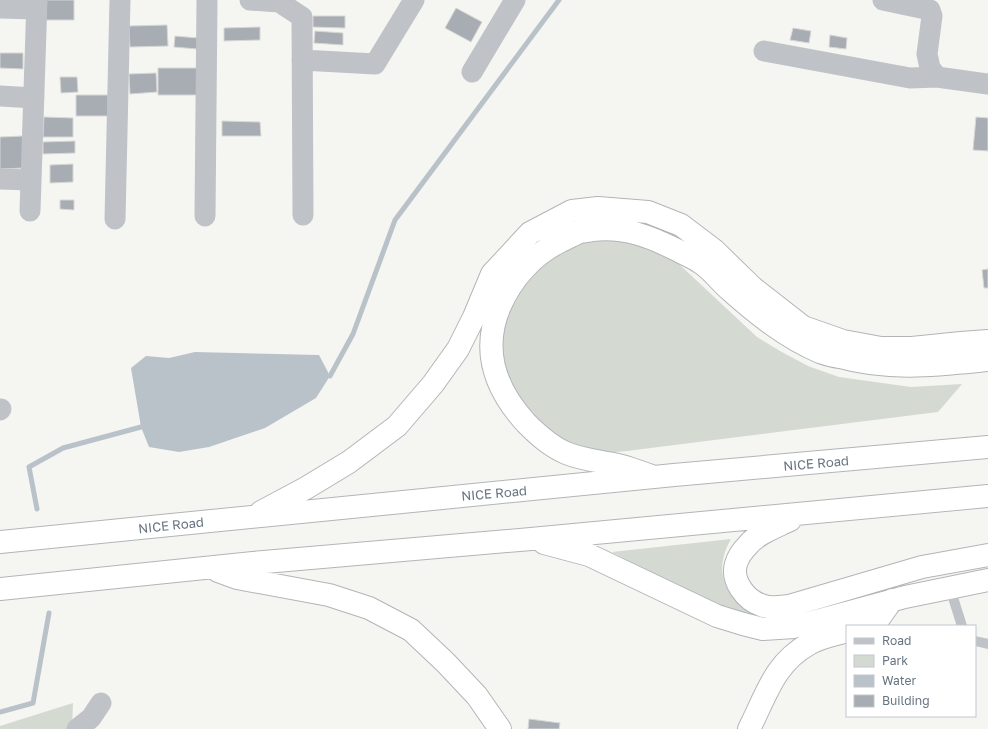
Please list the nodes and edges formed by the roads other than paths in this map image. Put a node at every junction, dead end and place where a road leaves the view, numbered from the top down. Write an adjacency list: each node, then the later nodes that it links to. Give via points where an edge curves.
1 (120, 0): 21 (street)
2 (207, 0): 20 (street)
3 (250, 0): 10 (street, via 279,2 302,17)
4 (414, 0): 10 (street, via 375,64)
5 (515, 0): 11 (street)
6 (883, 0): 12 (street, via 930,10 932,16 927,54 930,68)
7 (36, 5): 8 (street); 15 (street)
8 (0, 8)
9 (764, 51): 12 (street, via 910,78)
10 (302, 60): 19 (street)
11 (472, 72)
12 (937, 77): 13 (street)
13 (988, 84)
14 (0, 96): 15 (street)
15 (34, 98): 17 (street)
16 (0, 179): 17 (street)
17 (31, 180): 18 (street)
18 (30, 211)
19 (303, 215)
20 (205, 216)
21 (115, 219)
22 (988, 341): 28 (highway, via 912,348 880,348 843,341 803,327 753,288 714,250 681,225 648,212 598,208 572,211 530,233 492,274 458,349 433,384 397,426 319,481)
23 (988, 360): 25 (highway, via 922,366 888,366 853,361 821,352 792,338 762,317 730,291 702,263 665,244 627,231 606,228 581,232 540,254 513,280 505,294 494,326 493,366 501,390 515,411 545,442 587,460 619,465)
24 (988, 447): 25 (highway, NICE Road)
25 (657, 477): 28 (highway, NICE Road)
26 (988, 496): 27 (highway)
27 (803, 514): 29 (highway); 31 (highway, via 760,535 742,552 736,564 736,576 742,591 754,602 769,608 789,606 922,567)
28 (251, 517): 30 (highway, NICE Road)
29 (531, 539): 32 (highway); 36 (highway, via 589,555 717,616 762,629 794,628)
30 (0, 542)
31 (988, 555)
32 (208, 568): 35 (highway); 44 (highway, via 237,578 329,595 369,608 411,630 477,696)
33 (988, 580): 34 (highway)
34 (950, 588): 36 (highway); 38 (lane)
35 (0, 589)
36 (892, 600): 37 (highway, via 877,621)
37 (864, 625)
38 (962, 625)
39 (846, 630): 45 (highway, via 809,644 785,662 773,678)
40 (976, 641): 41 (lane)
41 (988, 644)
42 (101, 703): 43 (street, via 91,718)
43 (77, 729)
44 (500, 729)
45 (749, 729)

